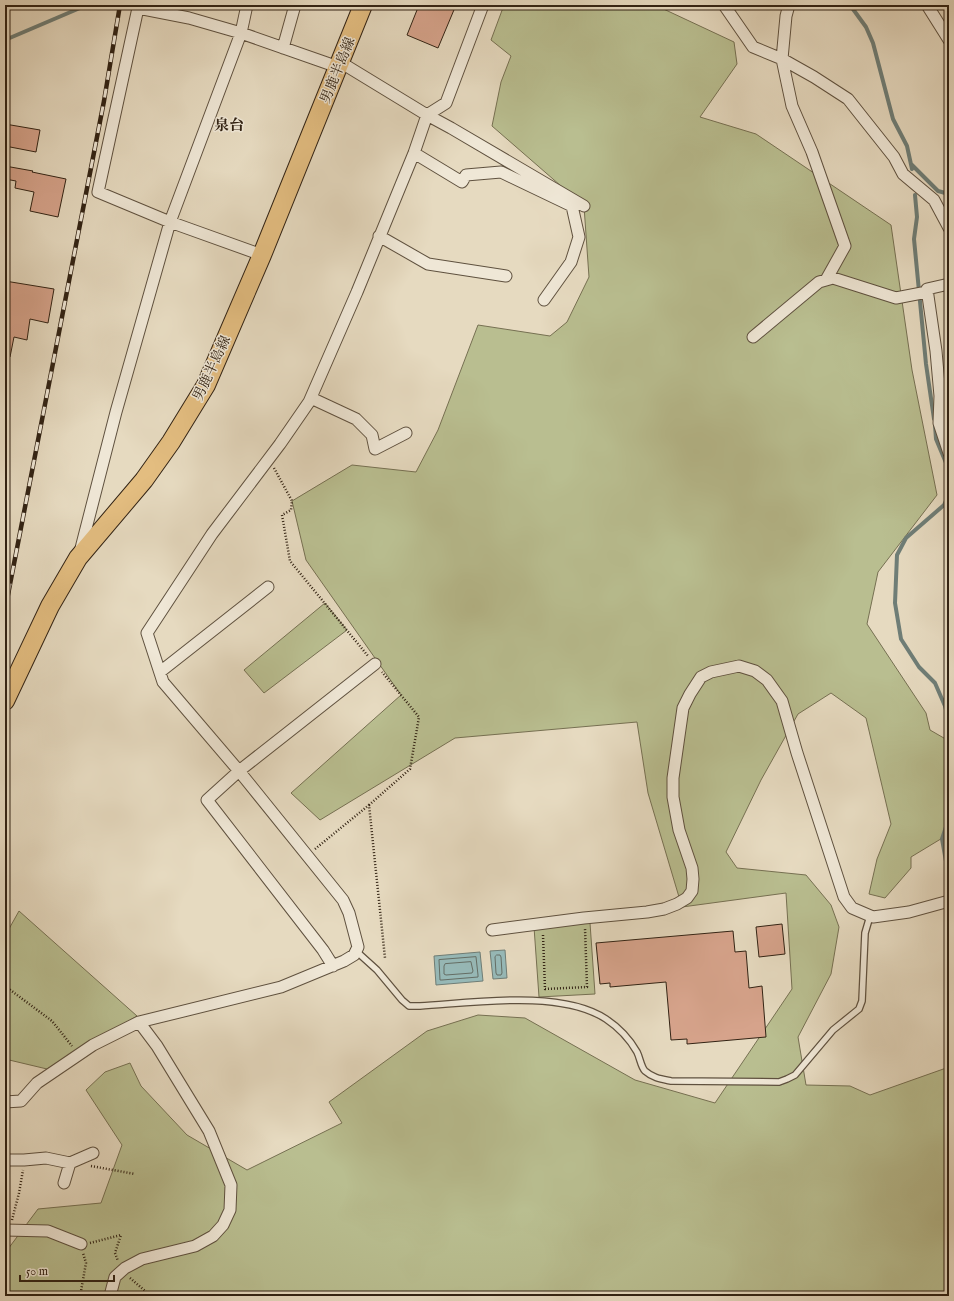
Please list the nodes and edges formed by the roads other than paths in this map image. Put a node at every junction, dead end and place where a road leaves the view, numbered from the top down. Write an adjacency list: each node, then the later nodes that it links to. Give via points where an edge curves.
1 (247, 5): 8 (street)
2 (295, 5): 10 (street)
3 (362, 5): 12 (main road, 男鹿半島線)
4 (483, 5): 13 (street, via 446,103)
5 (724, 5): 11 (street, via 753,47)
6 (789, 5): 11 (street)
7 (927, 5): 9 (street)
8 (240, 33): 10 (street); 16 (street); 16 (street, via 189,18 138,8 98,192)
9 (949, 40)
10 (283, 48): 12 (street)
11 (782, 59): 17 (street, via 848,99 894,157 903,174 934,200); 21 (street, via 792,106 812,152 845,246)
12 (339, 64): 13 (street); 19 (main road, 男鹿半島線)
13 (426, 115): 14 (street); 15 (street)
14 (414, 153): 18 (street); 24 (street, via 462,182 466,175 502,172 572,206 579,237 571,262)
15 (584, 206)
16 (170, 222): 19 (street); 29 (street)
17 (949, 228)
18 (379, 236): 20 (street, via 428,264); 26 (street)
19 (262, 255): 29 (main road, 男鹿半島線, via 206,385 157,461)
20 (506, 276)
21 (826, 280): 23 (street, via 833,278 896,298); 25 (street, via 819,282)
22 (949, 284): 23 (street, via 927,289)
23 (928, 292): 28 (street, via 940,396 939,423)
24 (544, 300)
25 (753, 337)
26 (311, 398): 27 (street, via 356,419 372,434 375,449); 32 (street, via 212,534 147,633)
27 (406, 433)
28 (949, 453)
29 (78, 558): 33 (main road, 男鹿半島線, via 50,606)
30 (268, 587): 32 (street)
31 (375, 664): 34 (street)
32 (160, 672): 34 (street, via 163,682)
33 (5, 701)
34 (239, 771): 38 (street, via 343,900 358,947); 39 (street, via 207,800 324,950)
35 (949, 901): 36 (street, via 909,912)
36 (870, 916): 37 (street, via 852,908 844,897 782,701 768,680 739,666 711,672 701,677 683,708 673,778 673,798 679,830 692,868 692,891 687,898 664,909 647,912); 38 (lane, via 865,933 862,1001 859,1008 833,1030 795,1075 779,1082 671,1081 657,1078 644,1071 629,1039 620,1030 591,1010 577,1006 552,1001 516,1000 409,1006)
37 (492, 930)
38 (356, 951): 39 (street, via 354,955)
39 (333, 966): 40 (street, via 281,987)
40 (139, 1022): 41 (street, via 93,1044 37,1083 21,1101); 48 (street, via 157,1046 209,1131 231,1185 230,1210 223,1225 213,1236 195,1246 142,1259 125,1268 115,1277)
41 (5, 1102)
42 (93, 1153): 44 (street)
43 (5, 1160): 44 (street, via 46,1158)
44 (70, 1163): 45 (street)
45 (64, 1183)
46 (7, 1230): 47 (street, via 48,1231)
47 (81, 1244)
48 (110, 1296)

